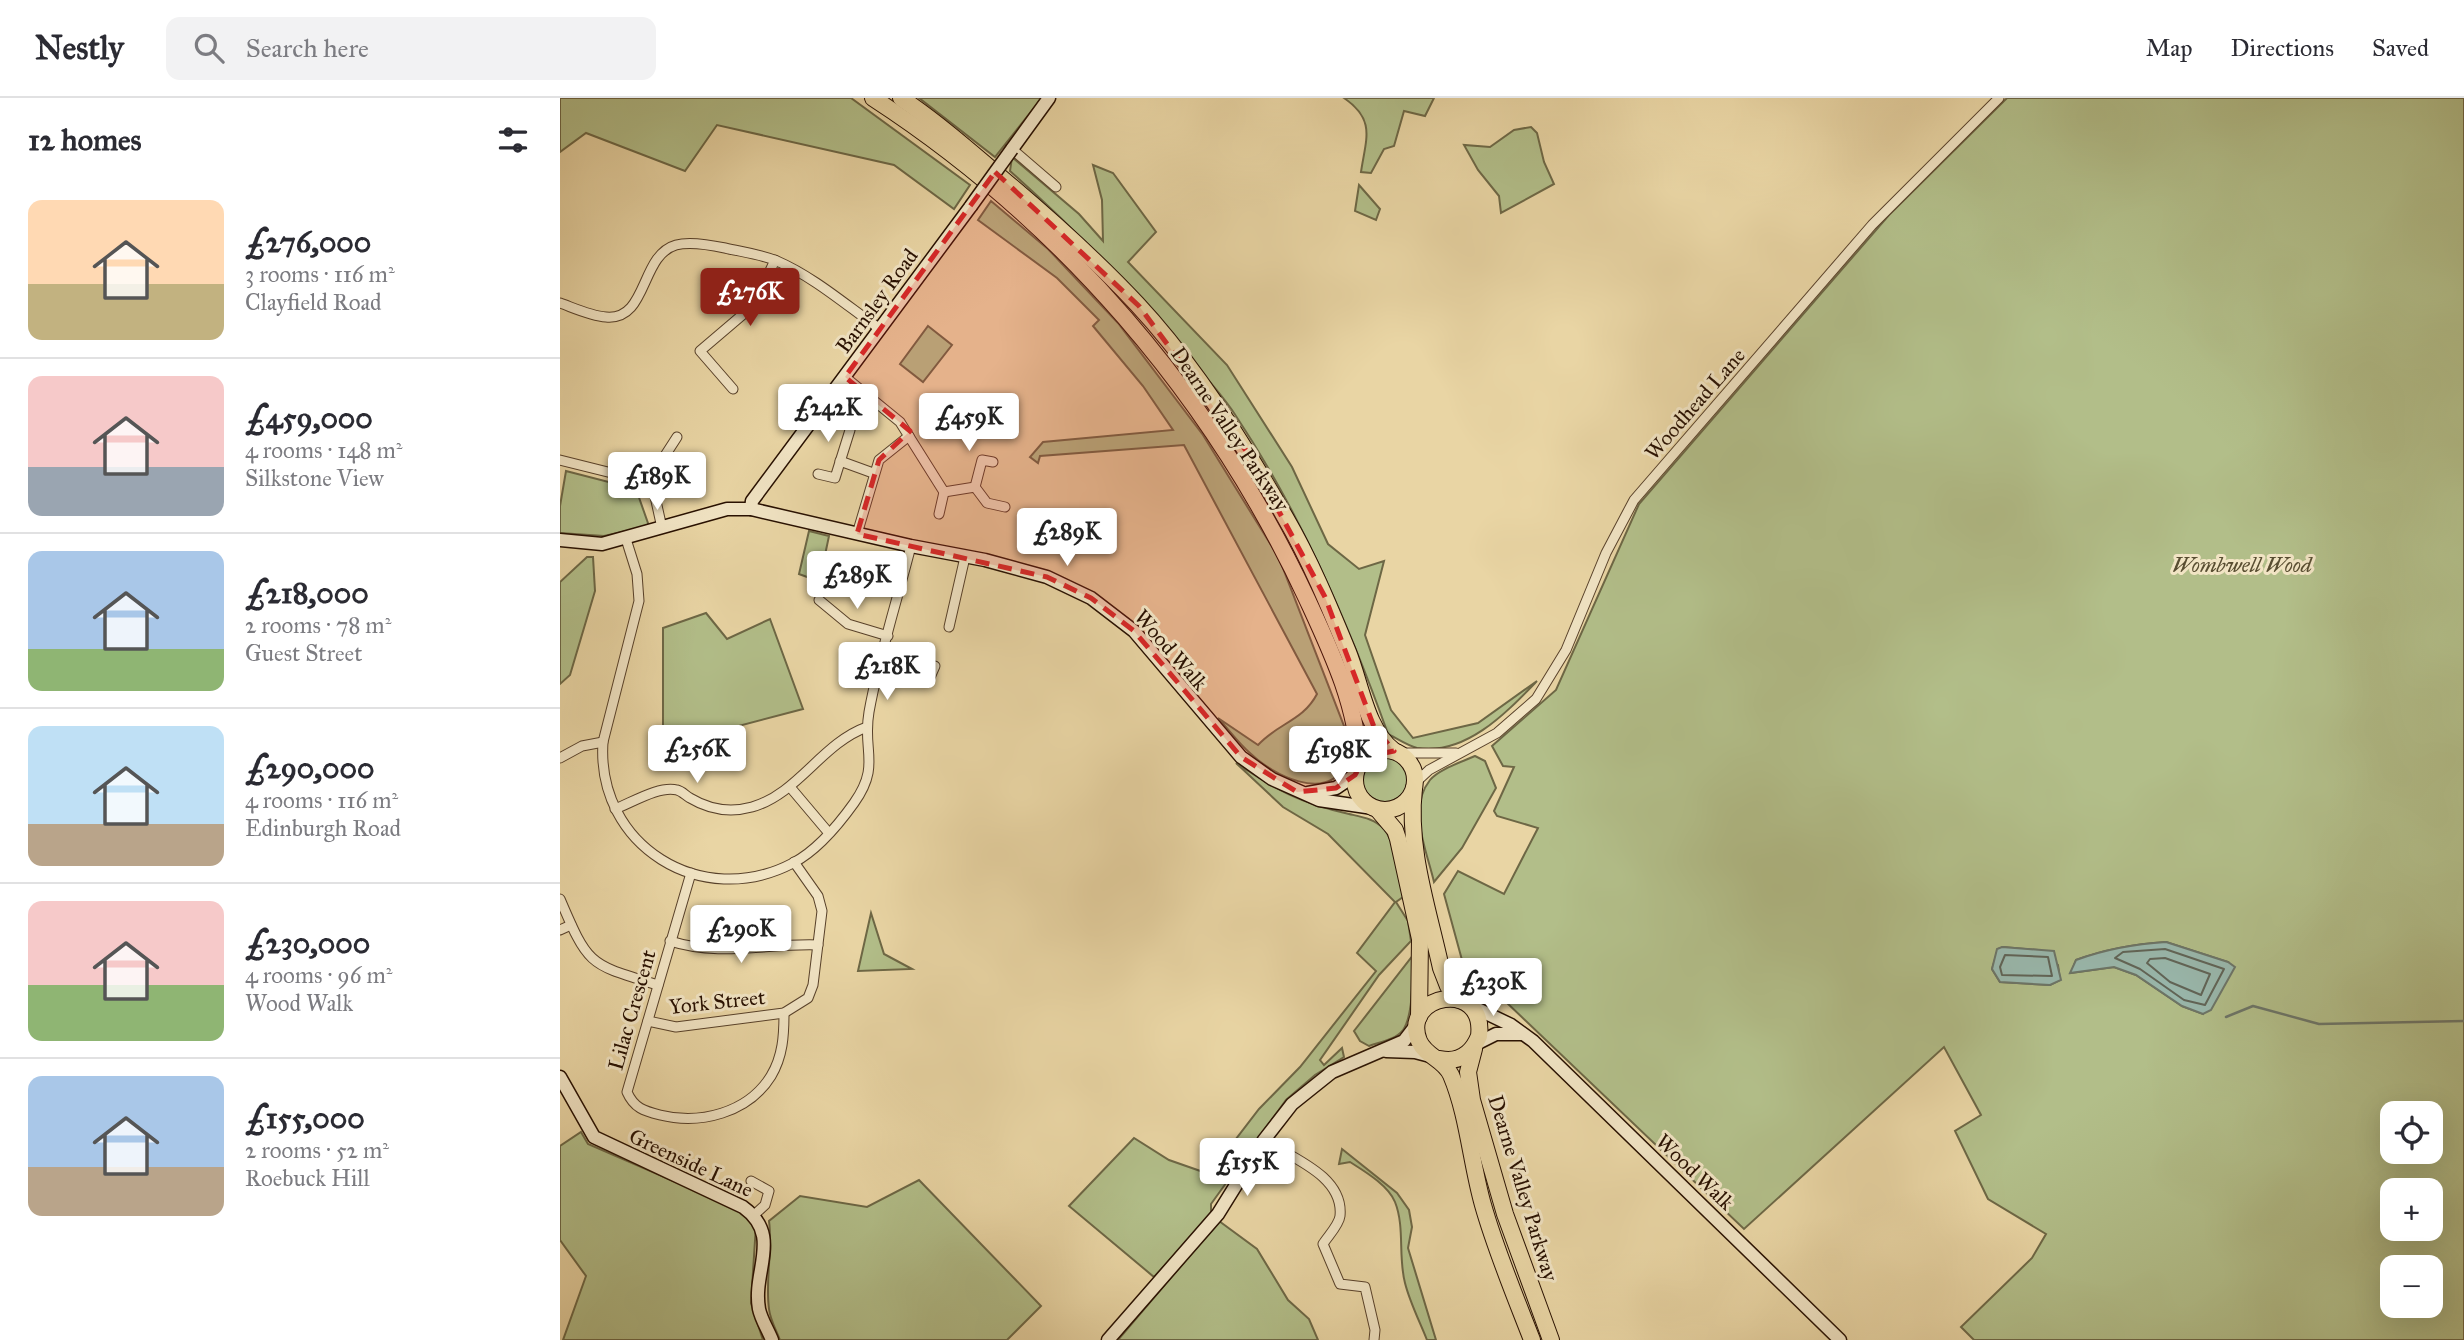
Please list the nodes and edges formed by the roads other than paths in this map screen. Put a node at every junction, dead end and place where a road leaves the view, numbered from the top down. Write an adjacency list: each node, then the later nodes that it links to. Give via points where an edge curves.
1 (873, 98): 42 (highway, Dearne Valley Parkway, via 922,129 1052,238 1120,309 1186,392 1245,481 1314,613 1356,726)
2 (901, 98): 39 (highway, Dearne Valley Parkway, via 936,121 1067,233 1139,306 1198,382 1287,519 1330,608 1374,727 1382,742)
3 (1049, 98): 5 (main road, Barnsley Road)
4 (1999, 98): 40 (street, Woodhead Lane, via 1871,225 1634,500 1606,553 1566,650 1535,699 1497,733)
5 (1012, 149): 6 (street); 9 (main road, Barnsley Road, bridge)
6 (1056, 187)
7 (775, 260): 8 (street, via 712,246 677,244 652,263 636,302 621,316 606,317); 9 (street); 11 (street, via 754,305 700,351)
8 (560, 303)
9 (880, 329): 10 (main road, Barnsley Road)
10 (845, 377): 13 (street, via 900,422); 24 (main road, Barnsley Road, via 752,501)
11 (733, 389)
12 (850, 430): 16 (street)
13 (909, 436): 18 (street, via 879,460); 22 (street)
14 (677, 437): 20 (street)
15 (560, 460): 20 (street)
16 (840, 461): 18 (street); 19 (street, via 835,478)
17 (993, 462): 21 (street, via 982,460)
18 (873, 472): 27 (street)
19 (818, 474)
20 (652, 484): 26 (street)
21 (975, 487): 22 (street); 23 (street, via 987,503)
22 (944, 492): 25 (street)
23 (1005, 507)
24 (751, 509): 26 (main road, Wood Walk, via 727,509); 27 (main road, Wood Walk)
25 (939, 514)
26 (662, 528): 28 (main road, Wood Walk)
27 (857, 534): 30 (main road, Wood Walk)
28 (626, 539): 29 (main road, Wood Walk, via 602,544); 38 (street, via 637,574 639,601)
29 (560, 541)
30 (911, 546): 31 (main road, Wood Walk); 34 (street)
31 (965, 557): 33 (street); 45 (main road, Wood Walk, via 1047,576 1091,598 1134,631 1241,757)
32 (819, 600): 34 (street, via 848,624)
33 (949, 627)
34 (888, 636): 35 (street)
35 (883, 657): 36 (street, via 907,663 918,678 928,682); 37 (street)
36 (935, 667)
37 (867, 727): 44 (street, via 820,757); 48 (street, via 870,774 854,804)
38 (603, 742): 41 (street, via 582,746); 46 (street, via 604,776)
39 (1396, 752): 40 (street, Woodhead Lane); 42 (highway, via 1374,752); 43 (highway, via 1410,762)
40 (1458, 753): 43 (street, Woodhead Lane, via 1429,770)
41 (560, 758)
42 (1357, 770): 45 (main road, via 1336,788); 47 (highway, via 1360,798)
43 (1415, 786): 47 (highway, via 1411,796 1396,808); 57 (highway, via 1413,845 1441,968 1448,986)
44 (790, 787): 46 (street, via 739,810 706,807 678,790 667,789); 48 (street)
45 (1297, 792): 47 (main road, Wood Walk)
46 (615, 808): 50 (street, via 652,855)
47 (1376, 809): 59 (highway, via 1398,839 1420,939)
48 (828, 832): 49 (street)
49 (794, 862): 50 (street, via 757,877 735,880); 55 (street, York Street, via 818,896 822,911)
50 (691, 873): 54 (street, Lilac Crescent)
51 (560, 899): 52 (street)
52 (566, 920): 53 (street); 56 (street, via 596,964)
53 (560, 930)
54 (670, 941): 55 (street, via 715,950); 56 (street, Lilac Crescent)
55 (818, 945): 58 (street, York Street, via 808,998)
56 (658, 985): 60 (street, Lilac Crescent)
57 (1463, 1001): 59 (highway, via 1440,999 1427,1006); 61 (main road, Wood Walk); 62 (highway, via 1479,1021)
58 (784, 1013): 60 (street, York Street, via 676,1027); 60 (street, Lilac Crescent, via 783,1045 770,1077 732,1109 698,1120 643,1111 630,1099 627,1092)
59 (1419, 1018): 63 (main road, via 1408,1038); 64 (highway, via 1420,1042)
60 (648, 1021)
61 (1521, 1034): 62 (main road, via 1496,1034); 74 (main road, Wood Walk)
62 (1475, 1045): 64 (highway, via 1459,1059); 73 (highway, Dearne Valley Parkway, via 1468,1072 1472,1100 1505,1214)
63 (1382, 1051): 64 (main road, via 1415,1052); 66 (main road, via 1332,1072 1292,1104)
64 (1438, 1059): 72 (highway, Dearne Valley Parkway, via 1452,1078 1483,1205)
65 (560, 1077): 68 (main road, Greenside Lane, via 594,1137)
66 (1264, 1140): 70 (main road, via 1218,1214); 71 (street, via 1330,1182 1340,1218 1323,1244 1340,1284 1365,1287 1376,1330)
67 (751, 1181): 68 (street, via 769,1191 765,1205)
68 (754, 1215): 69 (main road, Greenside Lane, via 765,1240 759,1309)
69 (772, 1340)
70 (1108, 1340)
71 (1374, 1340)
72 (1532, 1340)
73 (1551, 1340)
74 (1840, 1340)

